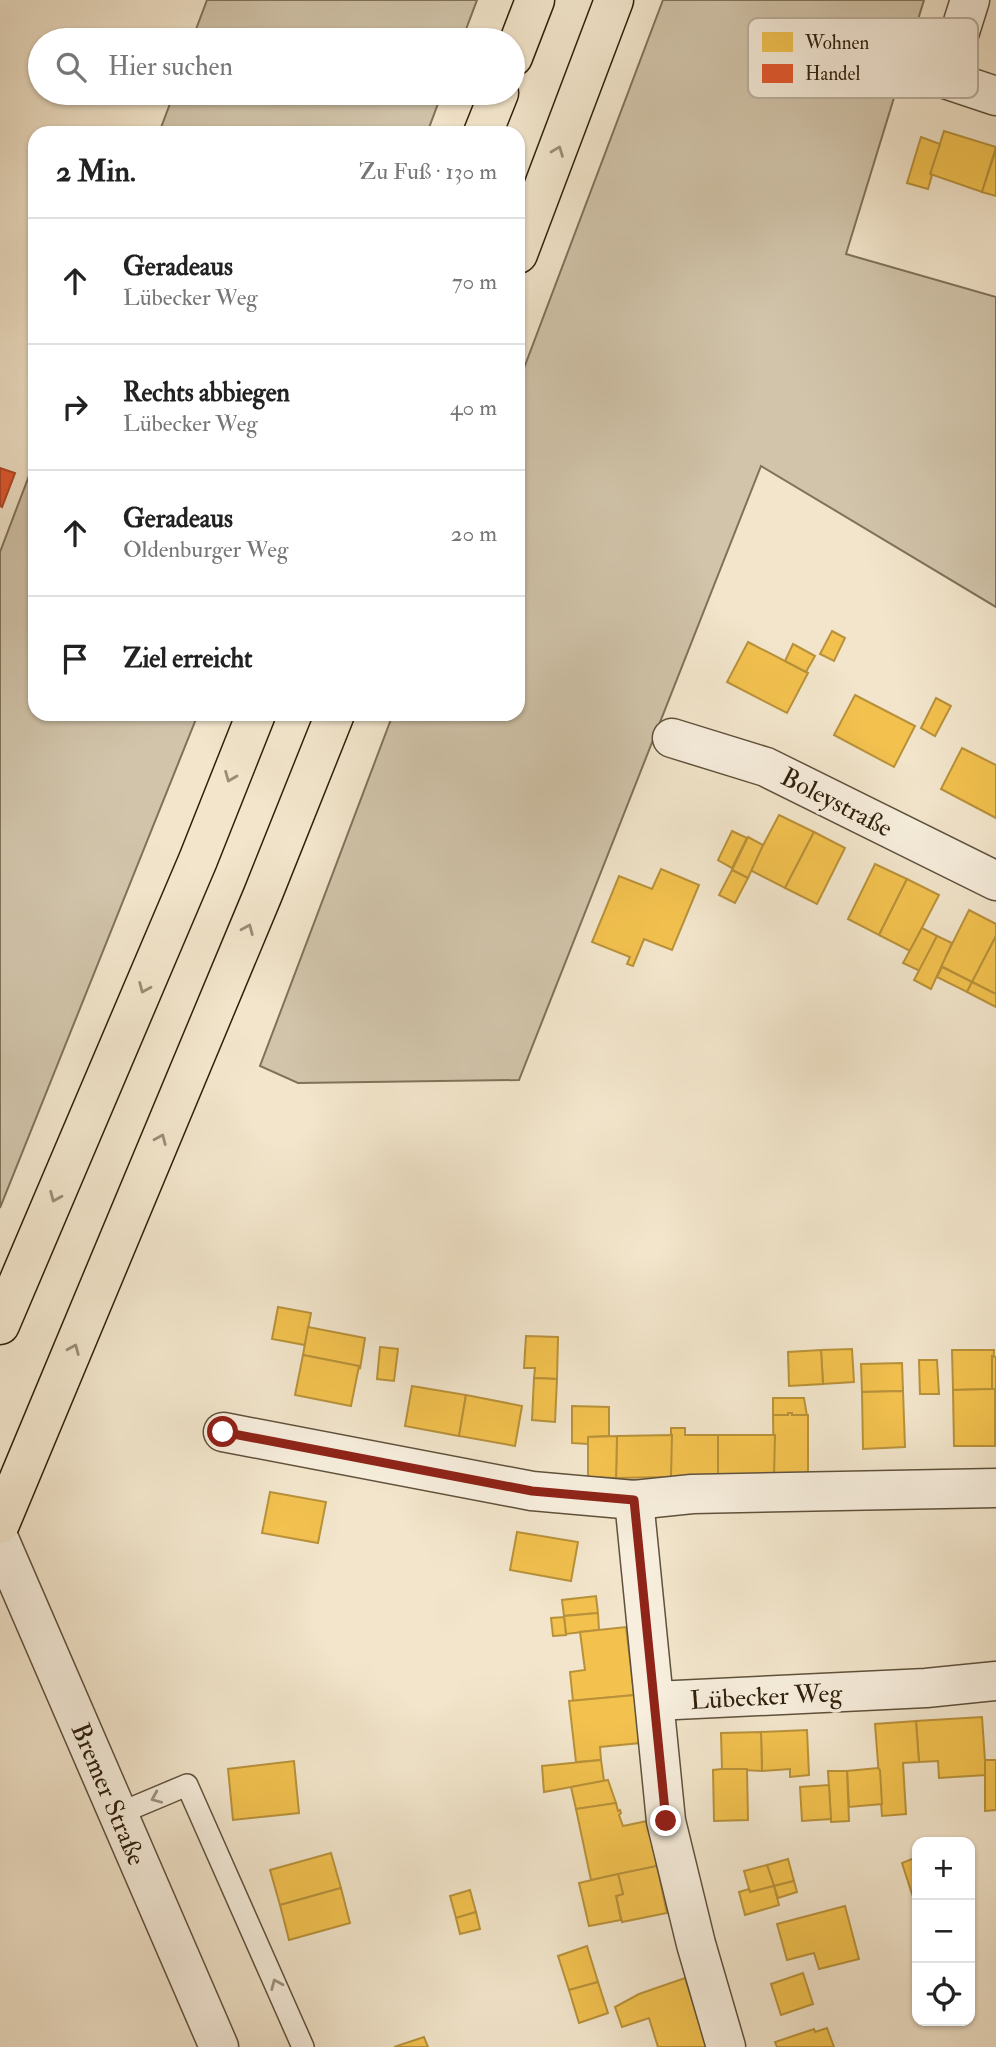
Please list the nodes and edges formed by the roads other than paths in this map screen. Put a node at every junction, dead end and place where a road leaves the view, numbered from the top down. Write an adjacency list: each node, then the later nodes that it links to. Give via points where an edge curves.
1 (535, 0): 5 (highway)
2 (614, 0): 10 (highway, one-way to 2)
3 (970, 0): 4 (street)
4 (964, 18)
5 (524, 28)
6 (978, 90): 7 (street)
7 (996, 96)
8 (494, 105): 9 (highway)
9 (486, 126)
10 (525, 236)
11 (253, 721): 15 (highway, one-way to 15)
12 (332, 721): 19 (highway, one-way to 12)
13 (672, 738): 14 (street, Boleystraße, via 766,767)
14 (996, 881)
15 (0, 1325)
16 (223, 1432): 18 (street, via 532,1491)
17 (996, 1488): 18 (street, via 692,1494)
18 (634, 1500): 22 (street, Lübecker Weg)
19 (0, 1524)
20 (0, 1541): 23 (street, Bremer Straße)
21 (996, 1681): 22 (street, Lübecker Weg)
22 (654, 1701): 26 (street, via 666,1821)
23 (118, 1814): 24 (street, Bremer Straße); 25 (lane, one-way to 23, via 187,1785)
24 (219, 2047)
25 (303, 2047)
26 (726, 2047)

